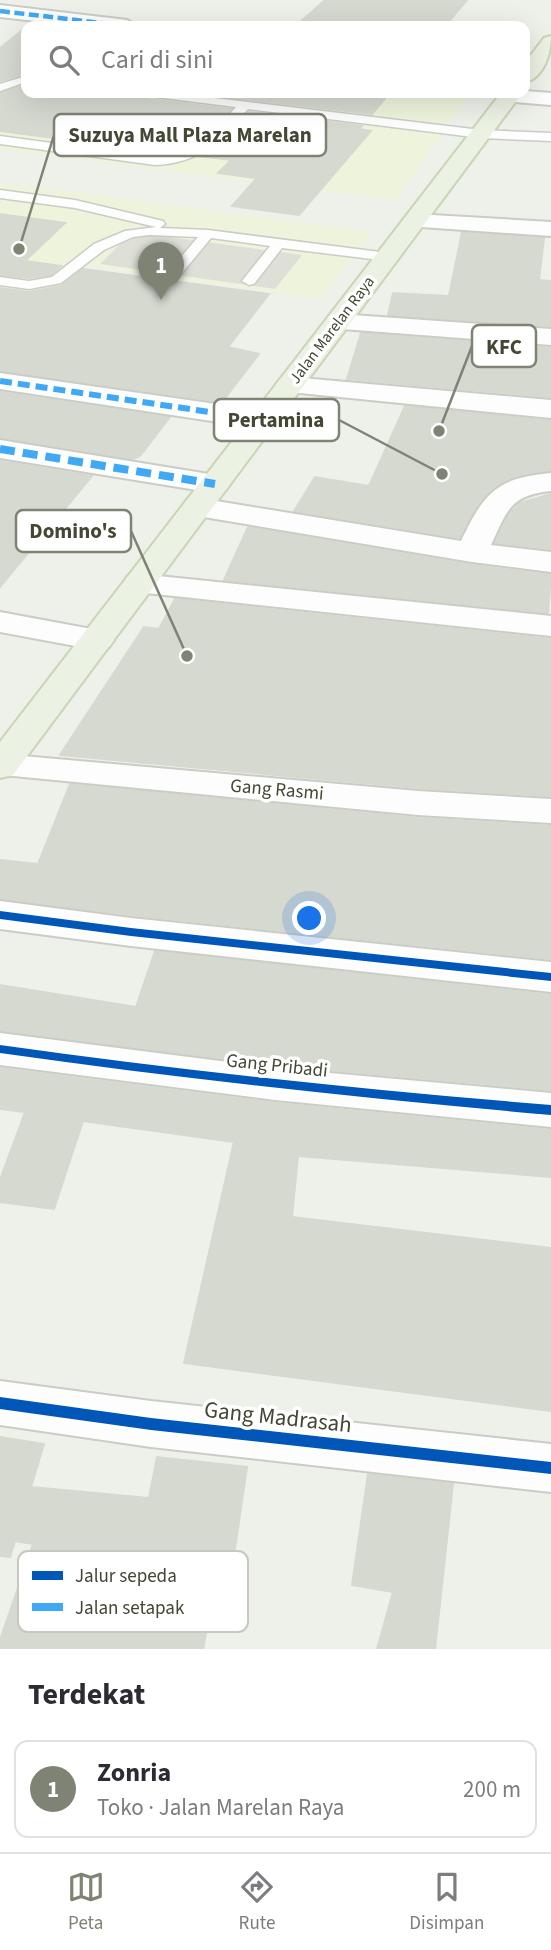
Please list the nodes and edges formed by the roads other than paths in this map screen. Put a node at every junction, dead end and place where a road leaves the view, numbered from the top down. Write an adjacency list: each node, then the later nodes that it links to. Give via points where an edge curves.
1 (0, 11): 2 (street)
2 (85, 21)
3 (551, 42): 4 (main road, Jalan Marelan Raya)
4 (530, 72)
5 (530, 79): 10 (street)
6 (21, 80): 7 (lane)
7 (0, 88)
8 (187, 98): 11 (lane)
9 (510, 98): 12 (main road, Jalan Marelan Raya)
10 (551, 99)
11 (244, 105): 12 (lane); 14 (lane, via 198,152 177,161)
12 (481, 134): 13 (lane); 16 (main road, Jalan Marelan Raya)
13 (551, 137)
14 (0, 140)
15 (0, 194): 18 (lane, via 75,204)
16 (415, 221): 17 (street); 20 (main road, Jalan Marelan Raya)
17 (551, 229)
18 (208, 234): 19 (lane); 21 (lane); 22 (lane, via 130,234 99,247 56,280 29,285)
19 (279, 243): 20 (lane, via 291,249); 23 (lane)
20 (386, 259): 24 (main road, Jalan Marelan Raya)
21 (177, 270)
22 (0, 281)
23 (249, 281)
24 (338, 322): 25 (street); 27 (main road, Jalan Marelan Raya)
25 (551, 337)
26 (0, 381): 29 (street)
27 (290, 385): 28 (street); 29 (main road, Jalan Marelan Raya)
28 (551, 408)
29 (264, 420): 32 (main road, Jalan Marelan Raya)
30 (0, 449): 32 (street)
31 (551, 482): 33 (street, via 518,486 499,497)
32 (206, 496): 33 (street); 35 (main road, Jalan Marelan Raya)
33 (472, 552): 34 (street)
34 (551, 562)
35 (139, 584): 37 (street); 38 (main road, Jalan Marelan Raya)
36 (0, 622): 38 (street)
37 (551, 626)
38 (97, 640): 39 (main road, Jalan Marelan Raya)
39 (1, 766): 40 (street, Gang Rasmi)
40 (551, 811)
41 (0, 915): 42 (street)
42 (551, 978)
43 (0, 1049): 44 (street, Gang Pribadi, via 404,1098)
44 (551, 1110)
45 (0, 1403): 46 (street, Gang Madrasah)
46 (551, 1468)

